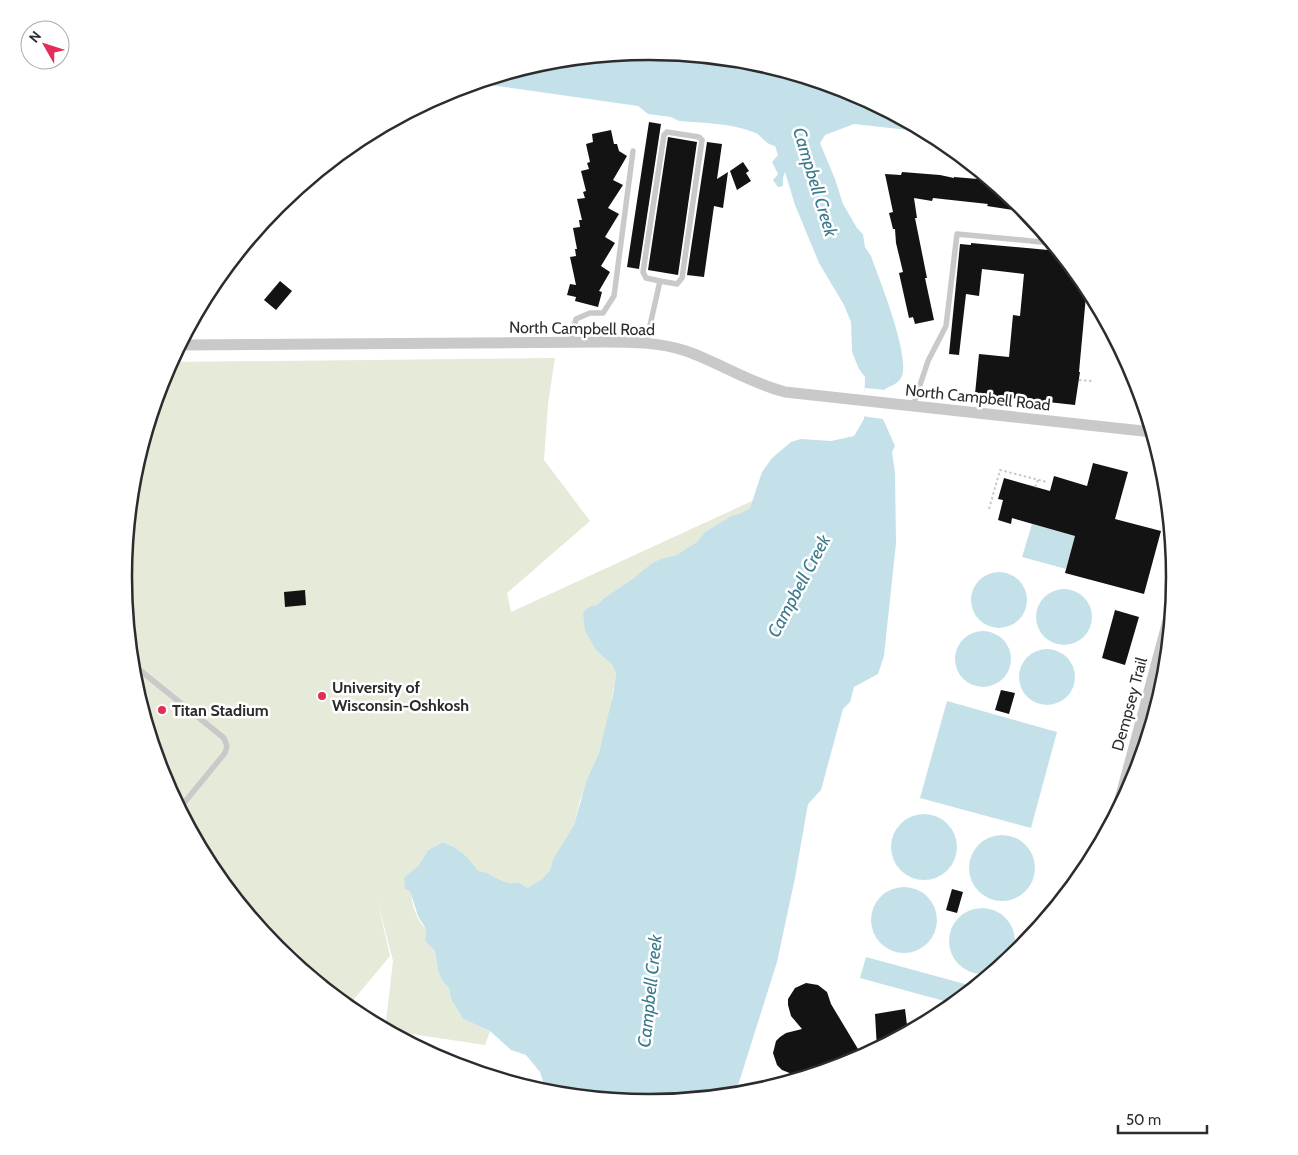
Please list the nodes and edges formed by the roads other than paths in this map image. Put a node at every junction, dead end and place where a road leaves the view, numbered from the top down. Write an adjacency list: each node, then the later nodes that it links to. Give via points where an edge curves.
1 (633, 151): 4 (lane, via 614,296 603,313 590,313 576,319)
2 (1043, 242): 7 (lane, via 957,234 946,326 928,361)
3 (660, 281): 3 (lane, via 646,278 644,272 664,135 667,132 699,137 702,140 682,278 677,284); 5 (lane)
4 (570, 342): 5 (street, North Campbell Road); 6 (street, North Campbell Road)
5 (646, 343): 7 (street, North Campbell Road, via 689,352 767,387 805,395)
6 (187, 345)
7 (913, 407): 8 (street, North Campbell Road)
8 (1145, 431)
9 (1159, 664): 11 (street, Dempsey Trail)
10 (140, 670): 12 (lane, via 224,738 227,746 225,753)
11 (1132, 764)
12 (184, 803)

